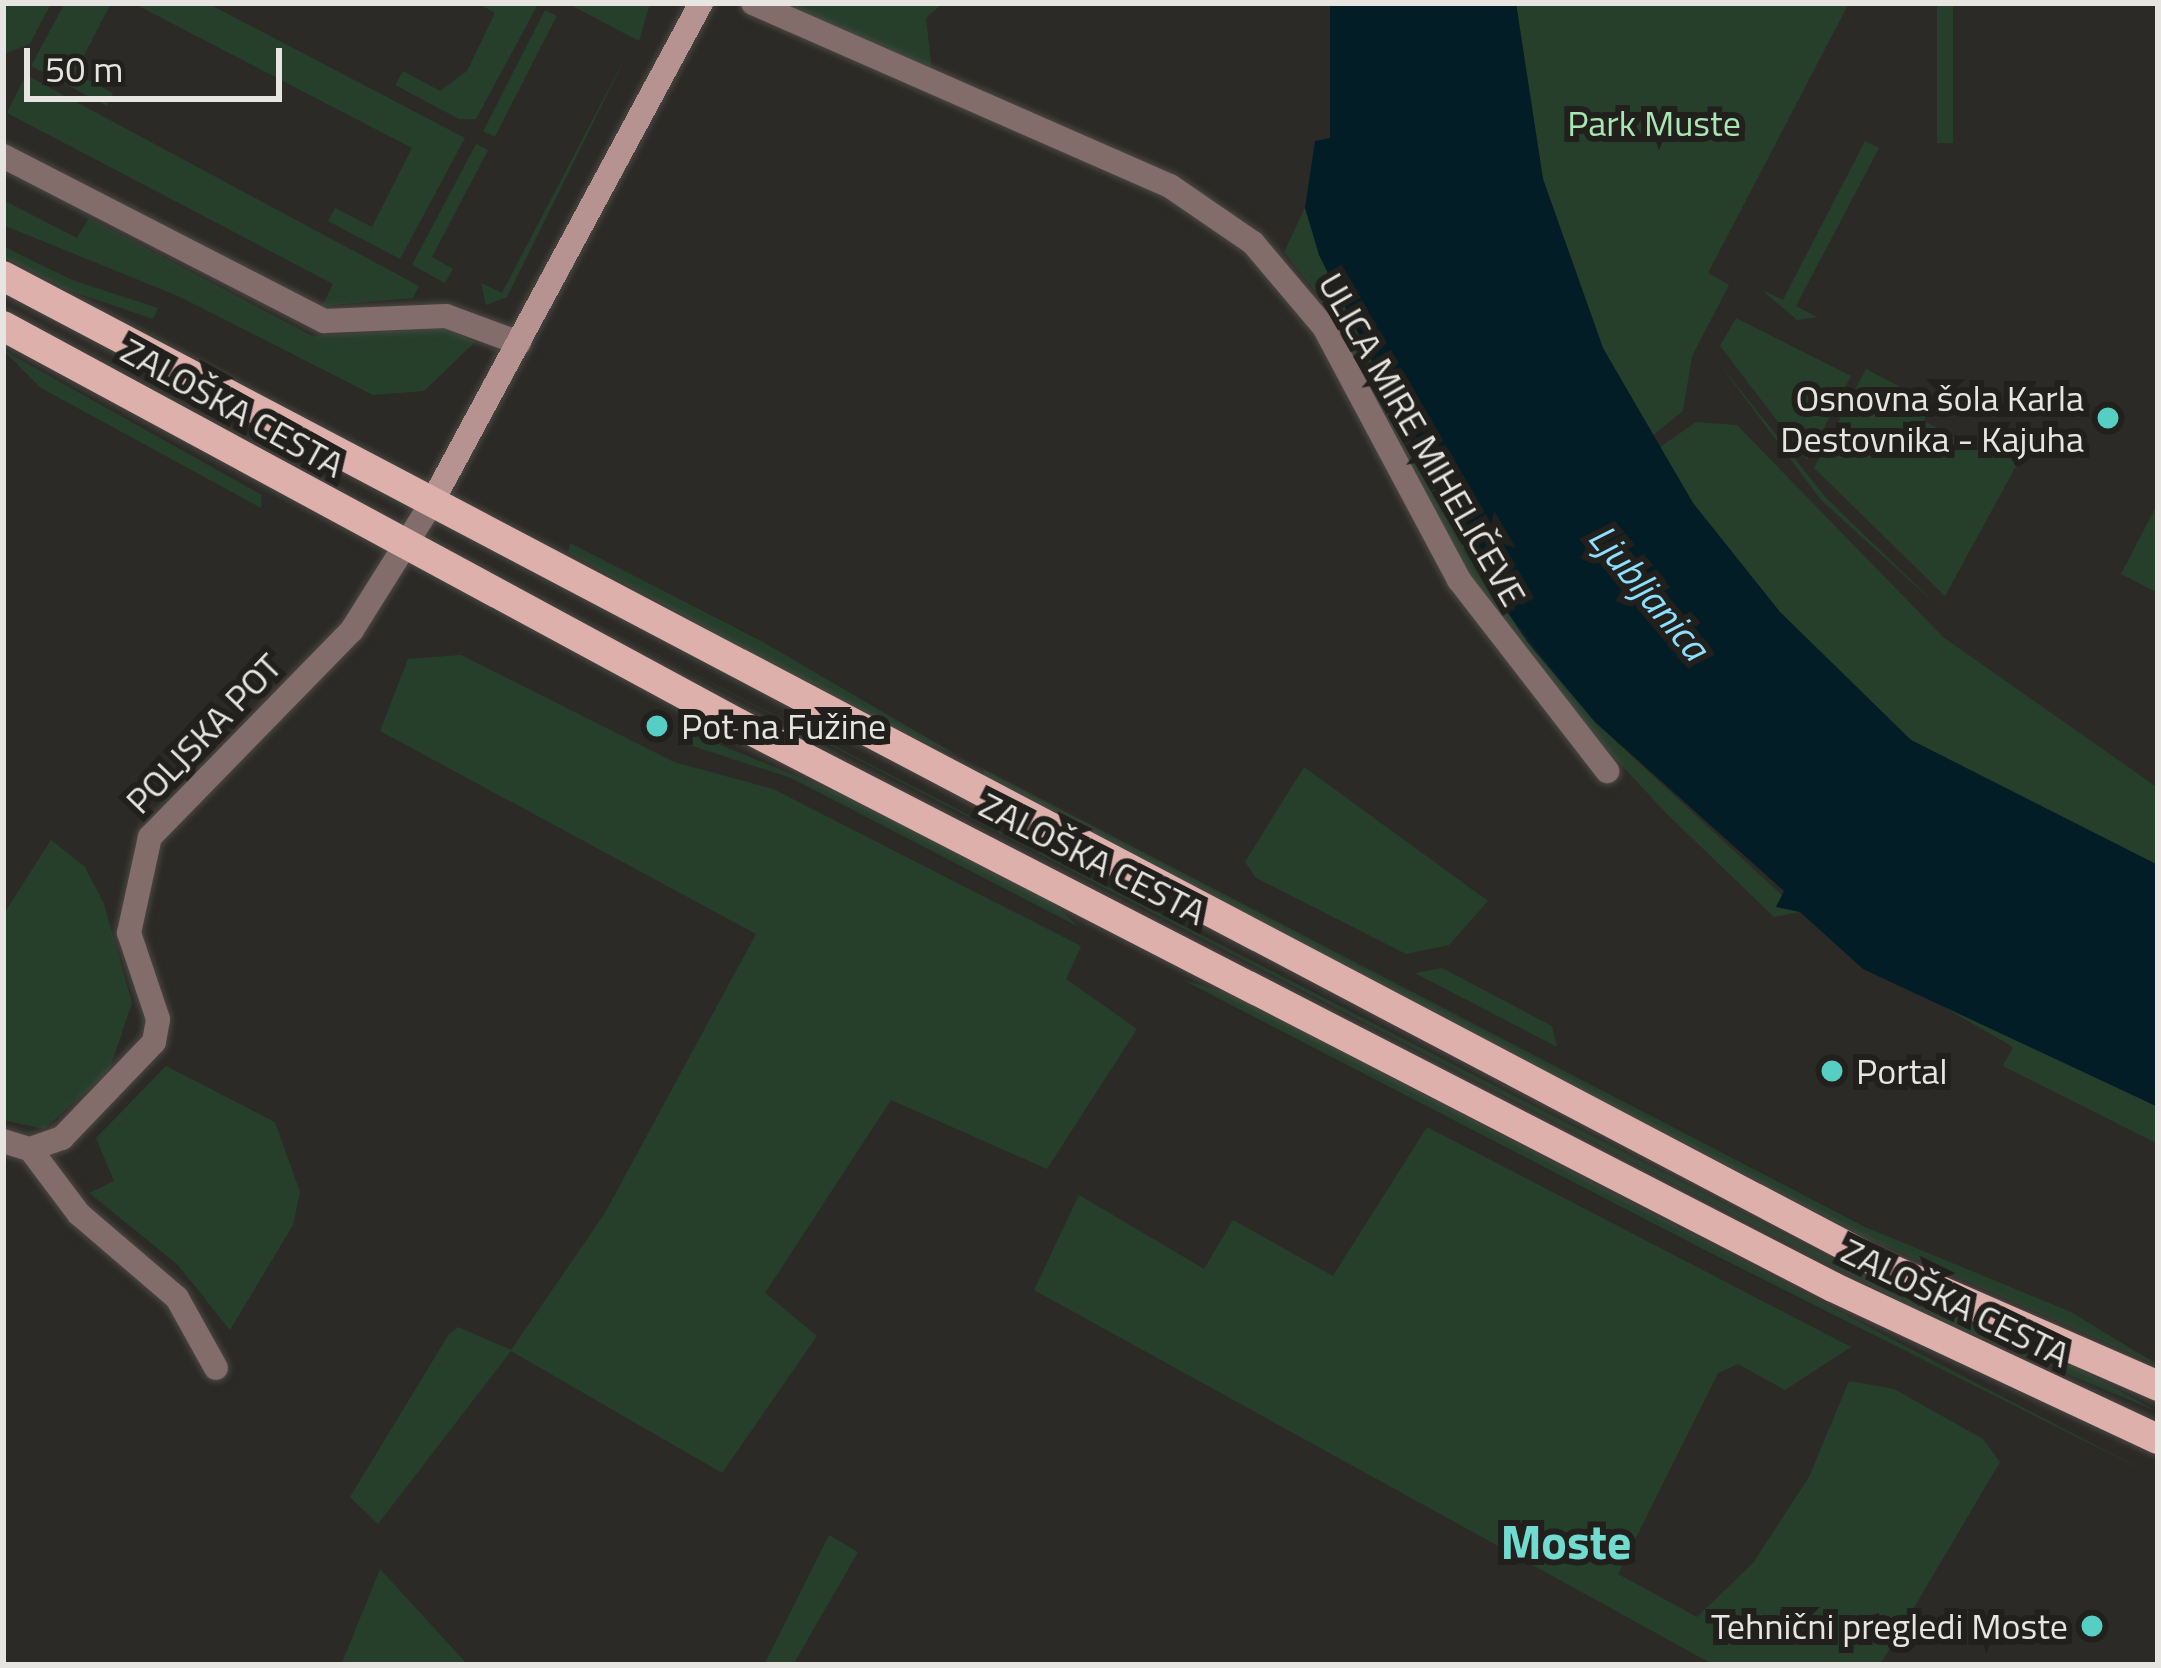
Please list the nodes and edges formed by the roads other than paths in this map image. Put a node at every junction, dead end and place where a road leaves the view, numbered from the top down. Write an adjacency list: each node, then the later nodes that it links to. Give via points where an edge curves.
1 (700, 3): 6 (street)
2 (753, 3): 9 (street, ULICA MIRE MIHELIČEVE, via 1170,186 1253,243 1324,327 1459,580)
3 (3, 156): 6 (street, via 324,321 446,316)
4 (3, 276): 7 (main road, ZALOŠKA CESTA)
5 (3, 326): 8 (main road, ZALOŠKA CESTA)
6 (519, 343): 7 (street)
7 (431, 503): 8 (street); 13 (main road, ZALOŠKA CESTA, via 1888,1268)
8 (406, 547): 11 (street, POLJSKA POT, via 352,630 150,838 129,934 158,1019 154,1042 87,1118); 14 (main road, ZALOŠKA CESTA, via 1813,1277)
9 (1607, 771)
10 (3, 1141): 11 (street)
11 (30, 1149): 12 (street, via 79,1214 177,1298)
12 (216, 1369)
13 (2158, 1386)
14 (2158, 1439)

